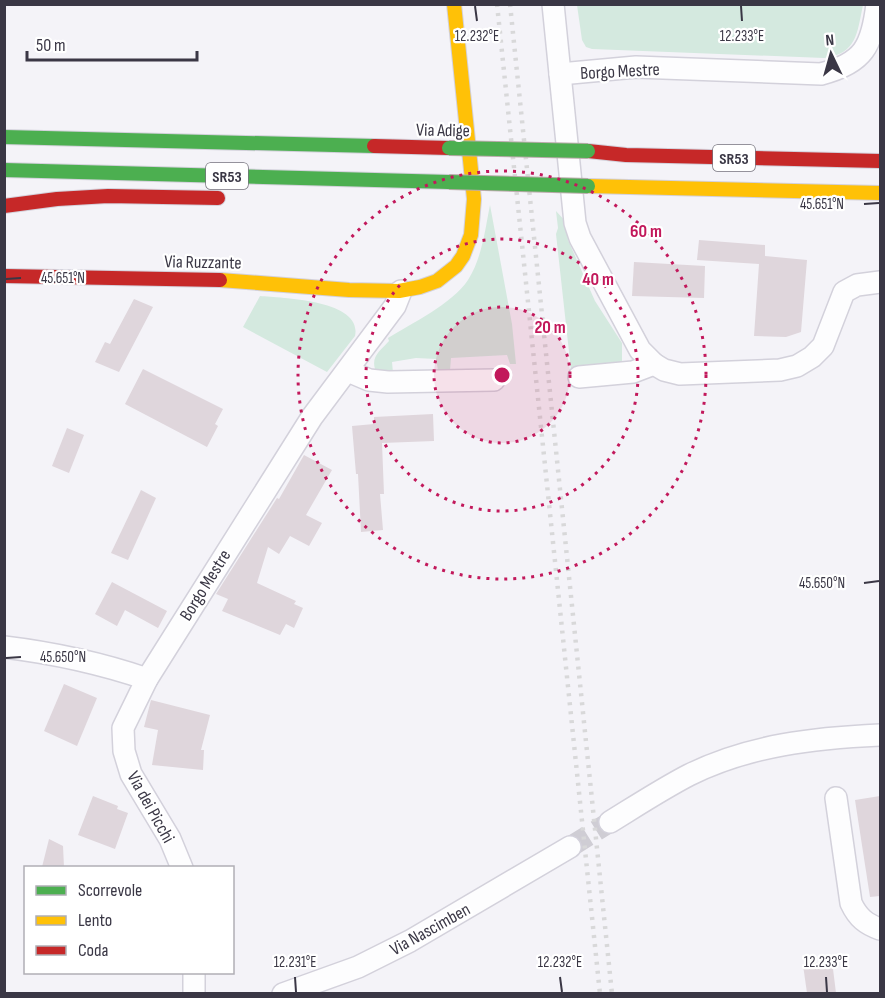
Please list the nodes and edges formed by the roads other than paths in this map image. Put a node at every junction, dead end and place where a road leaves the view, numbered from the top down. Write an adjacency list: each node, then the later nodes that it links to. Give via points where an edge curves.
1 (454, 4): 15 (main road, Via Ruzzante, via 474,223 464,256 453,270 420,289)
2 (553, 4): 4 (street)
3 (877, 4): 4 (street, Borgo Mestre, via 871,35 855,61 821,74 636,67)
4 (560, 74): 16 (street, Borgo Mestre, via 575,223 640,350)
5 (4, 137): 6 (main road, Via Adige / SR53, bridge)
6 (880, 161)
7 (4, 170): 8 (main road, SR53)
8 (385, 180): 9 (main road); 10 (main road, SR53, bridge)
9 (339, 193)
10 (880, 193)
11 (236, 198): 12 (main road, via 108,196)
12 (4, 206)
13 (4, 276): 15 (main road, Via Ruzzante, via 255,282)
14 (880, 282): 16 (street, via 857,285 844,292 823,346 797,366 680,374)
15 (401, 291): 17 (street, Borgo Mestre, via 395,306)
16 (654, 364): 18 (street, via 633,372)
17 (348, 371): 19 (street, via 369,380 388,382); 21 (street, Borgo Mestre, via 312,417)
18 (579, 377)
19 (494, 380)
20 (4, 647): 21 (street, via 105,665)
21 (147, 679): 26 (street, Via dei Picchi, via 123,728 124,751 131,774)
22 (880, 735): 24 (street, via 801,741 726,760 689,775)
23 (836, 798): 27 (street, via 851,903 858,916)
24 (610, 822)
25 (570, 847): 30 (street, Via Nascimben, via 410,941 358,967)
26 (182, 866)
27 (880, 929)
28 (194, 974): 29 (street)
29 (194, 993)
30 (283, 993)

